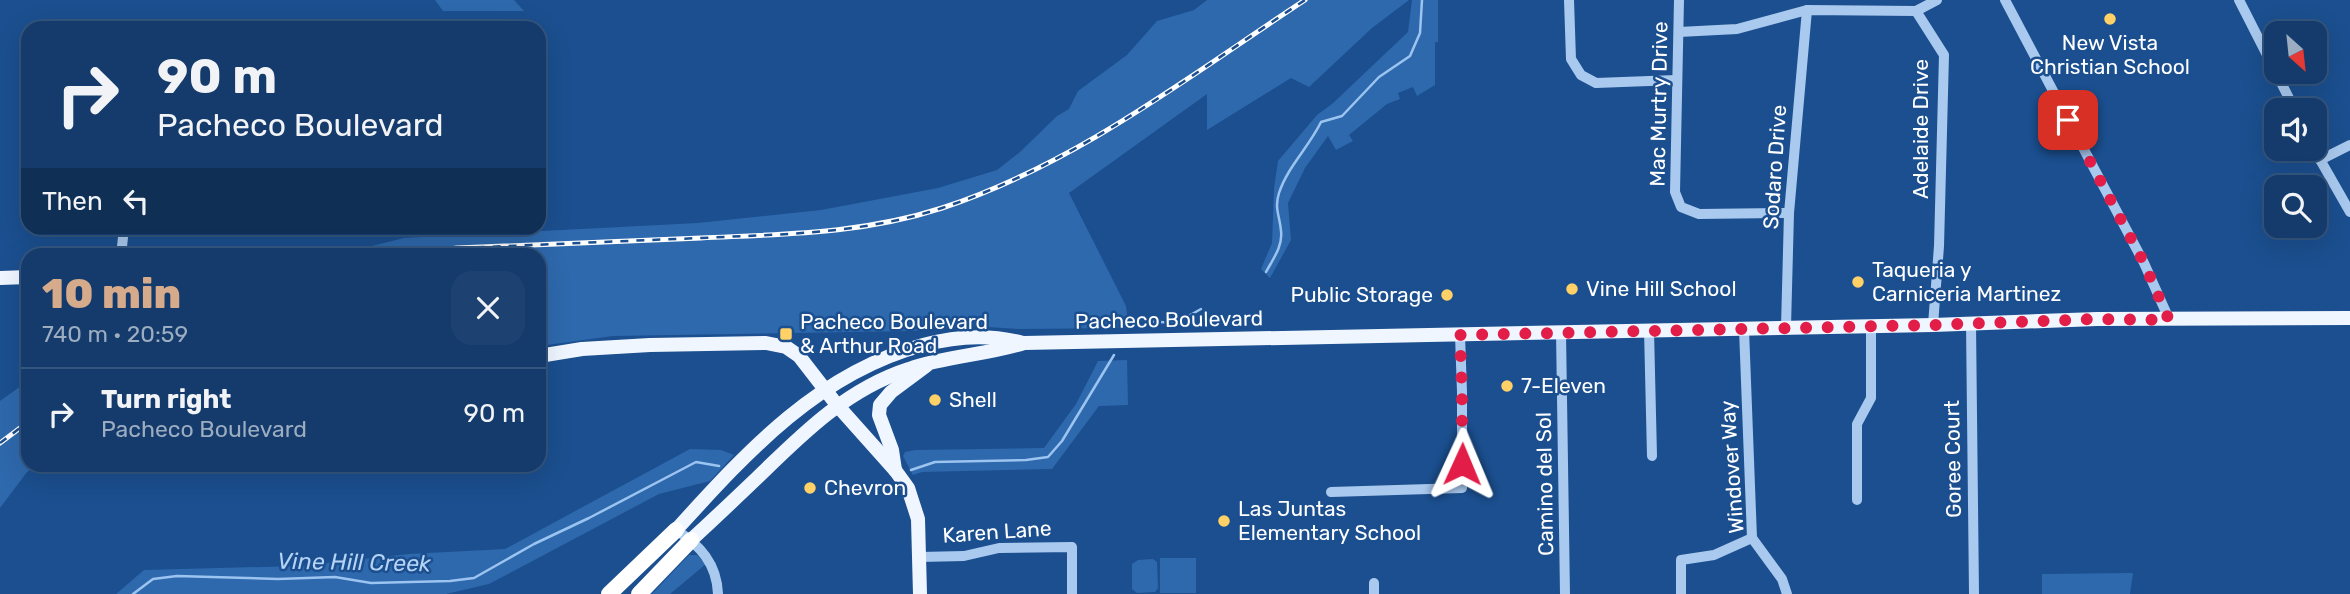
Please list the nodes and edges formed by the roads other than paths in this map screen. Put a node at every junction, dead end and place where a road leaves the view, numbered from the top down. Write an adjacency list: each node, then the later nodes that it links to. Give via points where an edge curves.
1 (1569, 0): 9 (street, via 1571,59 1581,75 1596,83)
2 (1679, 0): 8 (street, Mac Murtry Drive)
3 (1937, 0): 7 (street)
4 (2005, 0): 19 (street, via 2144,263)
5 (2239, 0): 10 (street)
6 (1807, 10): 7 (street); 8 (street, via 1737,29); 15 (street, Sodaro Drive)
7 (1916, 11): 21 (street, Adelaide Drive, via 1944,55)
8 (1679, 32): 9 (street, Mac Murtry Drive)
9 (1676, 80): 15 (street, Mac Murtry Drive, via 1675,192 1681,207 1699,214)
10 (2289, 98)
11 (2350, 145): 12 (street)
12 (2327, 156)
13 (2321, 161): 14 (street)
14 (2350, 212)
15 (1789, 213): 22 (street, Sodaro Drive)
16 (21, 277): 17 (main road)
17 (0, 278)
18 (2350, 318): 19 (main road, Pacheco Boulevard)
19 (2169, 320): 20 (main road, Pacheco Boulevard)
20 (1971, 324): 21 (main road, Pacheco Boulevard); 49 (street, Goree Court)
21 (1933, 325): 23 (main road, Pacheco Boulevard)
22 (1786, 327): 23 (main road, Pacheco Boulevard); 24 (main road, Pacheco Boulevard)
23 (1871, 327): 36 (street, via 1871,398 1857,424)
24 (1744, 329): 25 (main road, Pacheco Boulevard); 38 (street, Windover Way)
25 (1649, 330): 26 (main road, Pacheco Boulevard); 33 (street)
26 (1562, 332): 27 (main road, Pacheco Boulevard); 46 (street, Camino del Sol)
27 (1460, 335): 28 (main road, Pacheco Boulevard); 35 (street, via 1462,488)
28 (1024, 343): 30 (main road, Pacheco Boulevard); 31 (main road, Pacheco Boulevard, via 965,337 937,341 900,351)
29 (546, 355): 31 (main road, via 650,345 766,343 786,346 799,356)
30 (929, 364): 32 (main road, Pacheco Boulevard, via 882,379); 34 (main road, via 880,405)
31 (825, 389): 32 (main road); 37 (main road, Pacheco Boulevard, via 750,451)
32 (837, 405): 34 (main road); 39 (main road, Pacheco Boulevard)
33 (1652, 456)
34 (895, 470): 40 (main road, via 916,509)
35 (1331, 492)
36 (1857, 500)
37 (676, 530): 39 (street); 41 (highway)
38 (1752, 538): 47 (street, via 1714,555 1681,560); 48 (street, Windover Way, via 1783,579)
39 (691, 540): 42 (highway); 43 (street, via 710,560)
40 (920, 557): 44 (main road); 45 (street, Karen Lane, via 964,556 999,548 1072,547)
41 (609, 594)
42 (639, 594)
43 (718, 594)
44 (920, 594)
45 (1072, 594)
46 (1565, 594)
47 (1681, 594)
48 (1787, 594)
49 (1974, 594)

